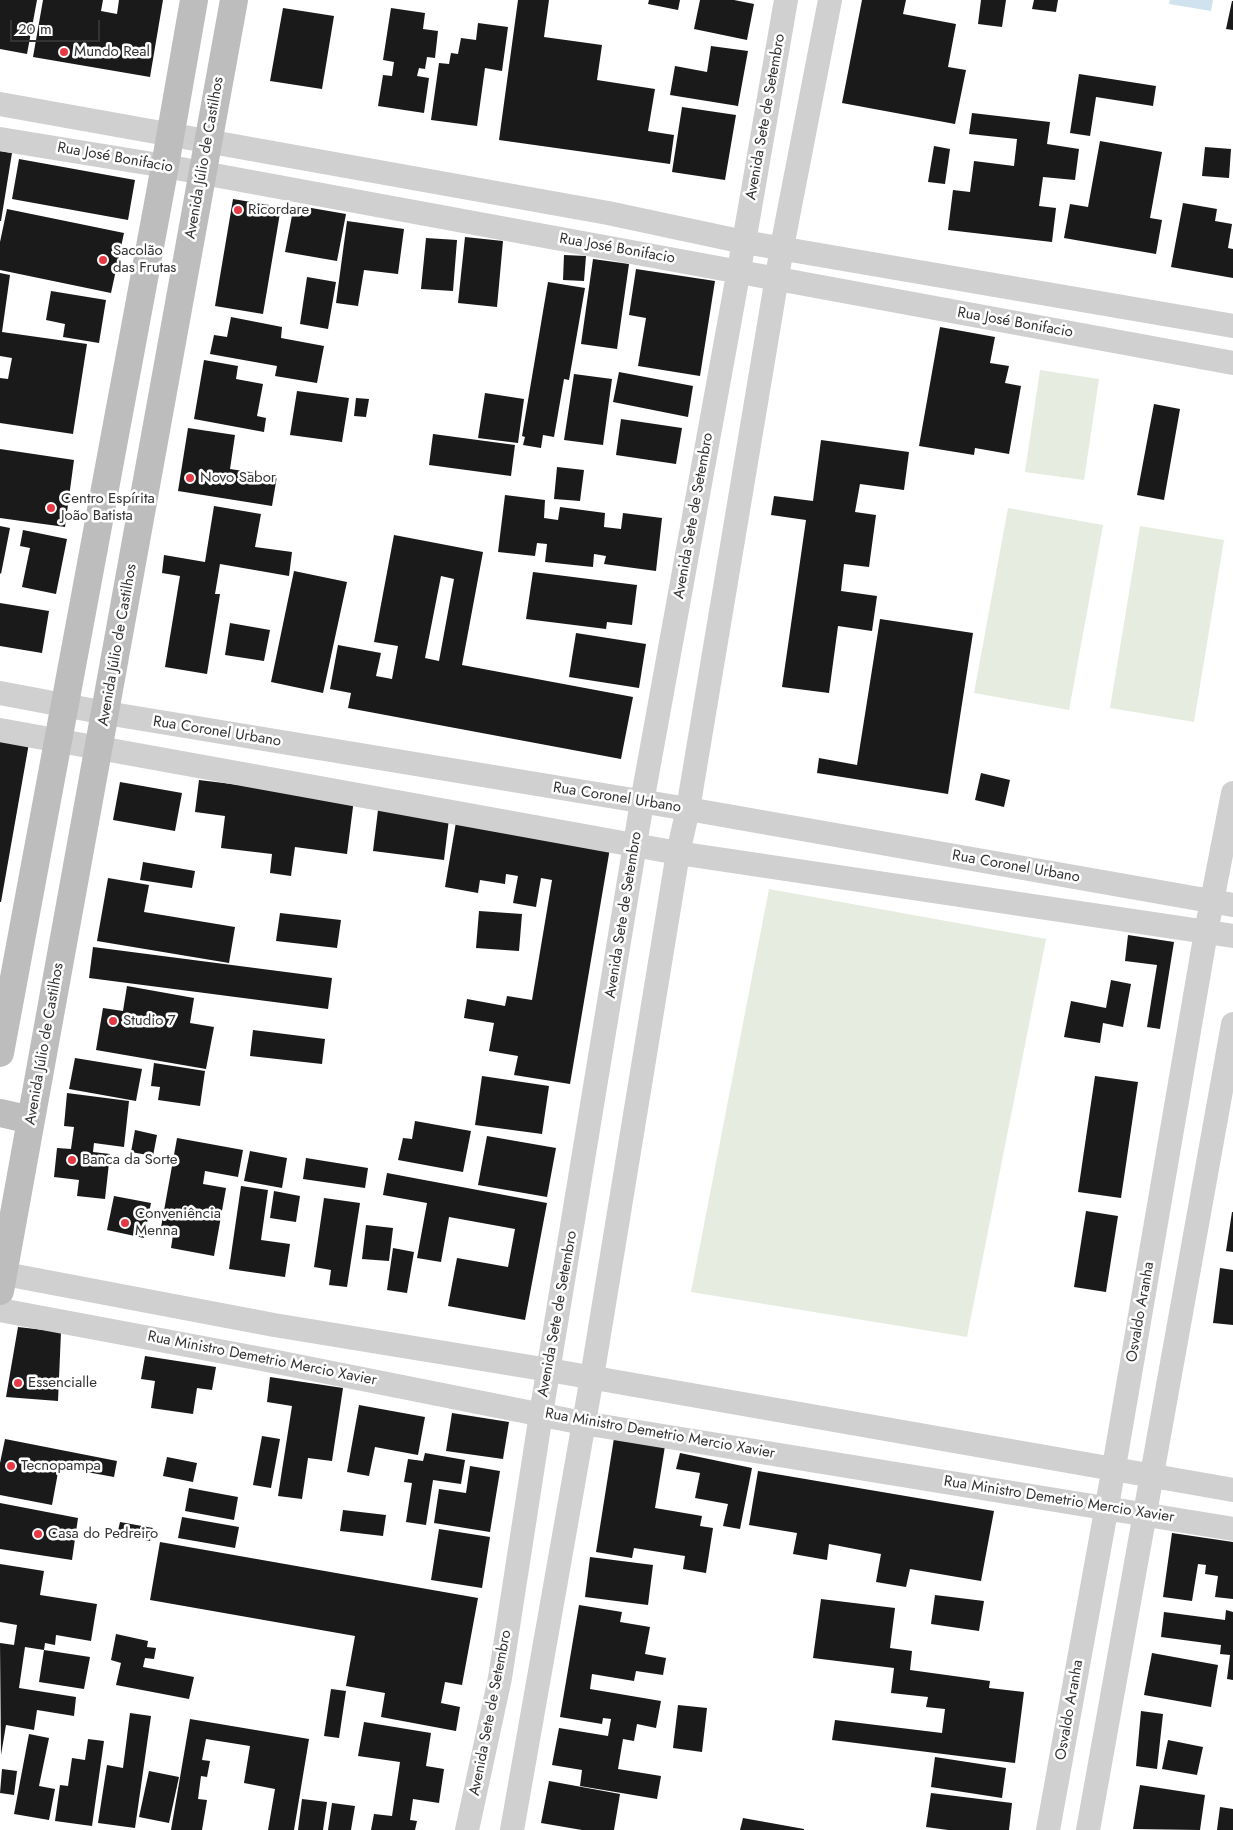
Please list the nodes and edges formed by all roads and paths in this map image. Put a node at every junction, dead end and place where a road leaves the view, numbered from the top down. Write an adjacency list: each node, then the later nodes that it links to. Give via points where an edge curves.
1 (194, 0): 6 (street)
2 (234, 0): 8 (street, Avenida Júlio de Castilhos)
3 (786, 0): 12 (street, Avenida Sete de Setembro)
4 (830, 0): 14 (street)
5 (11, 106): 6 (street, Rua José Bonifacio); 7 (street)
6 (169, 134): 8 (street, Rua José Bonifacio); 9 (street)
7 (8, 140): 9 (street, Rua José Bonifacio)
8 (208, 140): 10 (street, Avenida Júlio de Castilhos); 11 (street, Rua José Bonifacio)
9 (165, 166): 10 (street, Rua José Bonifacio); 20 (street)
10 (202, 174): 13 (street, Rua José Bonifacio); 21 (street, Avenida Júlio de Castilhos)
11 (608, 213): 12 (street, Rua José Bonifacio); 13 (street)
12 (744, 242): 14 (street, Rua José Bonifacio); 15 (street, Avenida Sete de Setembro)
13 (599, 246): 15 (street, Rua José Bonifacio)
14 (782, 247): 16 (street); 17 (street, Rua José Bonifacio)
15 (738, 272): 16 (street, Rua José Bonifacio); 28 (street, Avenida Sete de Setembro)
16 (776, 280): 18 (street, Rua José Bonifacio); 29 (street)
17 (1233, 326)
18 (1233, 363)
19 (0, 693): 20 (street, Rua Coronel Urbano)
20 (65, 705): 21 (street, Rua Coronel Urbano); 24 (street)
21 (106, 713): 23 (street, Rua Coronel Urbano); 25 (street, Avenida Júlio de Castilhos)
22 (0, 730): 24 (street)
23 (248, 737): 26 (street); 28 (street, Rua Coronel Urbano)
24 (58, 742): 25 (street); 36 (street)
25 (100, 748): 26 (street); 38 (street, Avenida Júlio de Castilhos)
26 (241, 774): 30 (street)
27 (1233, 793): 32 (street, Osvaldo Aranha)
28 (642, 802): 29 (street, Rua Coronel Urbano); 30 (street, Avenida Sete de Setembro)
29 (688, 809): 31 (street); 32 (street, Rua Coronel Urbano)
30 (636, 844): 31 (street); 43 (street, Avenida Sete de Setembro)
31 (678, 853): 33 (street); 44 (street)
32 (1223, 904): 33 (street, Osvaldo Aranha)
33 (1206, 932): 34 (street); 47 (street, Osvaldo Aranha)
34 (1233, 936)
35 (1233, 1024): 48 (street)
36 (0, 1053)
37 (0, 1113): 38 (street)
38 (31, 1120): 39 (street, Avenida Júlio de Castilhos)
39 (1, 1279): 41 (street)
40 (0, 1310): 42 (street, Rua Ministro Demetrio Mercio Xavier)
41 (274, 1326): 42 (street); 43 (street)
42 (267, 1360): 45 (street, Rua Ministro Demetrio Mercio Xavier)
43 (549, 1370): 44 (street); 45 (street, Avenida Sete de Setembro)
44 (592, 1377): 46 (street); 47 (street)
45 (541, 1414): 46 (street, Rua Ministro Demetrio Mercio Xavier); 53 (street, Avenida Sete de Setembro)
46 (583, 1423): 50 (street, Rua Ministro Demetrio Mercio Xavier); 54 (street)
47 (1114, 1468): 48 (street); 50 (street, Osvaldo Aranha)
48 (1153, 1475): 49 (street); 51 (street)
49 (1233, 1490)
50 (1107, 1508): 51 (street, Rua Ministro Demetrio Mercio Xavier); 57 (street, Osvaldo Aranha)
51 (1144, 1512): 52 (street, Rua Ministro Demetrio Mercio Xavier); 58 (street)
52 (1233, 1529)
53 (500, 1678): 54 (street); 55 (street, Avenida Sete de Setembro)
54 (536, 1685): 56 (street)
55 (467, 1830)
56 (512, 1830)
57 (1048, 1830)
58 (1088, 1830)

